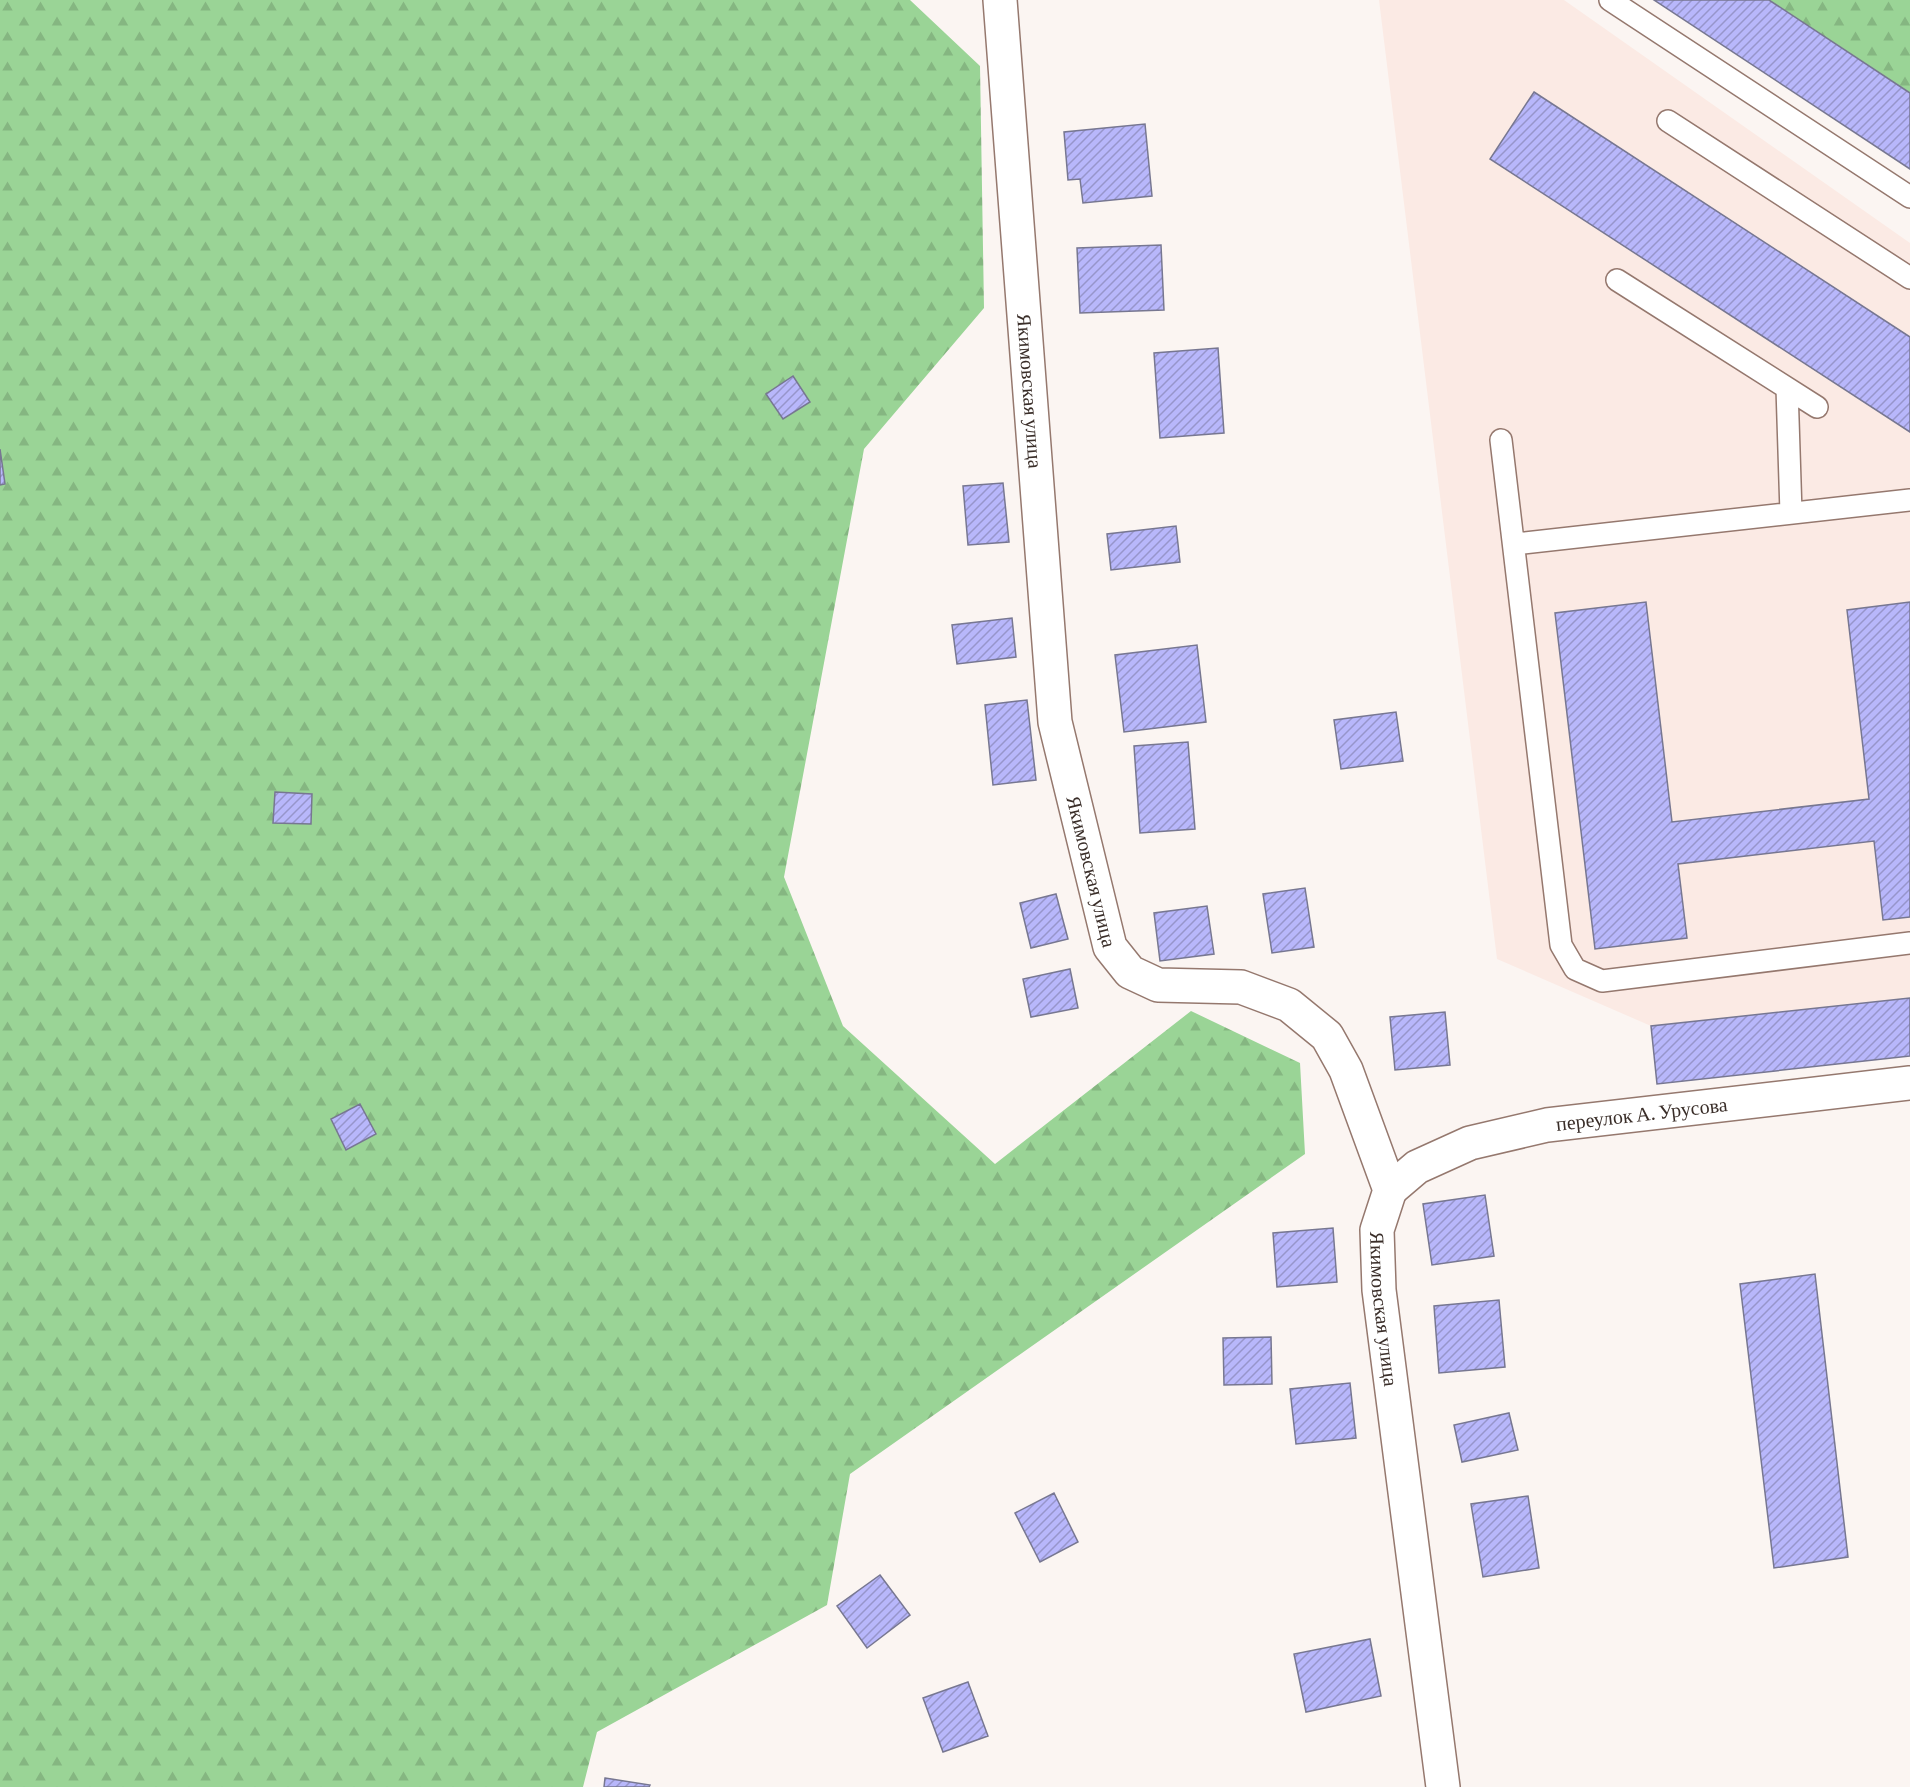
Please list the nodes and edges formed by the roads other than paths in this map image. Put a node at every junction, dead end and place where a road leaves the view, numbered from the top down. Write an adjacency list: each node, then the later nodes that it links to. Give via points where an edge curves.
1 (1000, 0): 15 (street, Якимовская улица, via 1055,722 1110,947 1130,972 1158,985 1241,987 1289,1005 1327,1035 1346,1070)
2 (1610, 0): 4 (lane)
3 (1668, 121): 5 (lane)
4 (1910, 197)
5 (1910, 278)
6 (1617, 280): 7 (lane)
7 (1787, 388): 8 (lane); 11 (lane)
8 (1817, 407)
9 (1501, 440): 12 (lane)
10 (1910, 500): 11 (lane)
11 (1791, 513): 12 (lane)
12 (1515, 544): 13 (lane, via 1561,945 1575,969 1602,981)
13 (1910, 943)
14 (1910, 1083): 15 (street, переулок А. Урусова, via 1547,1125 1470,1143 1417,1167)
15 (1390, 1190): 16 (street, Якимовская улица, via 1377,1230 1379,1290)
16 (1443, 1787)

